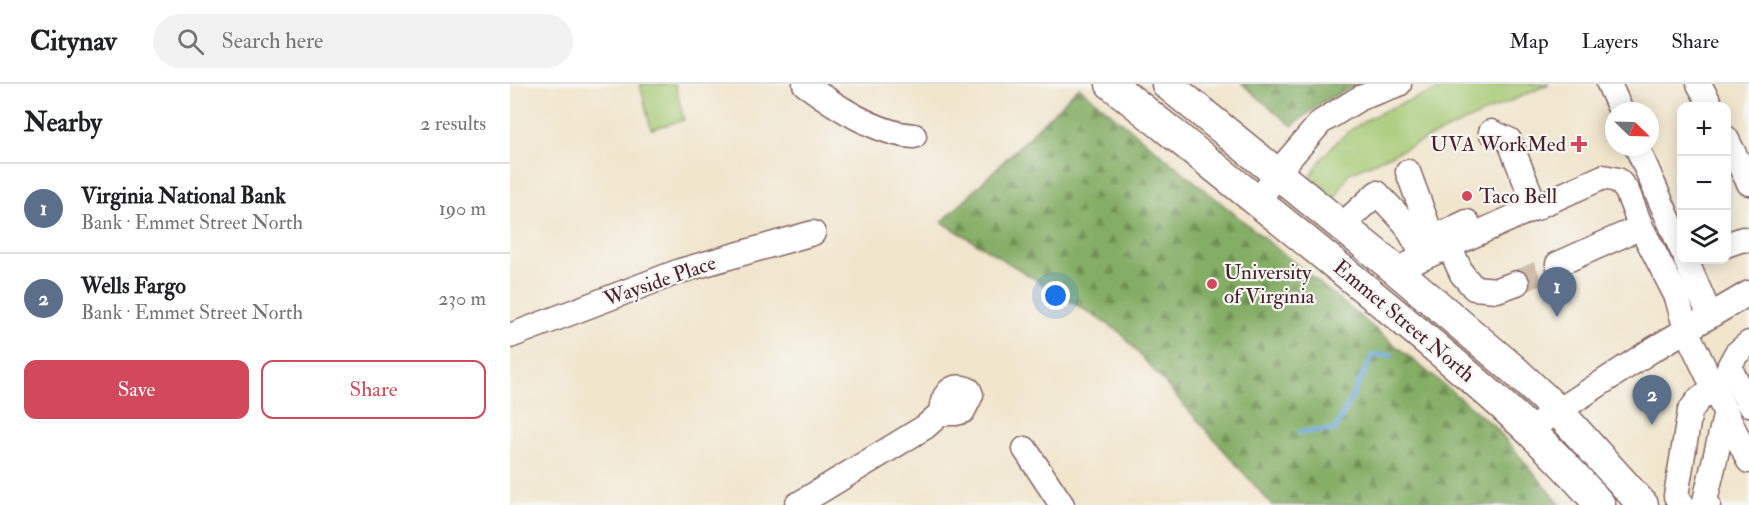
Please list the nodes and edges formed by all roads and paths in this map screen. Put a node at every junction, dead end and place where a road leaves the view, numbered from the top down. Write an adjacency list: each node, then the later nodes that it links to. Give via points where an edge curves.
1 (805, 84): 10 (street, via 882,130)
2 (1111, 84): 17 (main road, Emmet Street North)
3 (1167, 84): 14 (main road, Emmet Street North)
4 (1399, 84): 14 (street, via 1360,98 1321,122)
5 (1610, 84): 7 (street)
6 (1699, 84): 8 (street)
7 (1617, 102)
8 (1709, 102)
9 (1491, 132): 16 (street, via 1509,140)
10 (914, 136)
11 (1731, 148): 15 (street)
12 (1640, 156): 20 (street)
13 (1408, 172): 16 (street, via 1429,229 1440,234)
14 (1276, 174): 17 (street); 18 (main road, Emmet Street North)
15 (1749, 183)
16 (1533, 201): 19 (street, via 1603,177 1618,180 1627,191); 24 (street)
17 (1258, 202): 40 (main road, Emmet Street North, via 1442,352)
18 (1341, 226): 25 (street, via 1378,190 1405,223); 28 (main road, Emmet Street North)
19 (1641, 227): 26 (street); 32 (street, via 1677,297)
20 (1677, 232)
21 (813, 233): 33 (street, Wayside Place, via 680,271)
22 (1749, 240): 23 (street)
23 (1731, 243)
24 (1449, 246): 25 (street); 29 (street, via 1462,274 1474,288 1497,290)
25 (1424, 257): 28 (street)
26 (1558, 264)
27 (1692, 264): 31 (street)
28 (1396, 270): 37 (main road, Emmet Street North)
29 (1517, 283)
30 (1749, 293): 31 (street)
31 (1710, 316): 32 (street)
32 (1686, 330): 35 (street); 37 (street)
33 (510, 336)
34 (1749, 343): 36 (street, via 1729,367)
35 (1715, 390): 38 (street); 47 (street, via 1699,399 1690,411 1676,496)
36 (1749, 404)
37 (1558, 411): 40 (street); 46 (main road, Emmet Street North)
38 (1726, 412): 42 (street); 48 (street, via 1705,501)
39 (941, 413): 43 (street, via 925,427)
40 (1529, 430): 45 (main road, Emmet Street North)
41 (1025, 449): 44 (street)
42 (1749, 461)
43 (797, 505)
44 (1062, 505)
45 (1600, 505)
46 (1643, 505)
47 (1682, 505)
48 (1708, 505)

